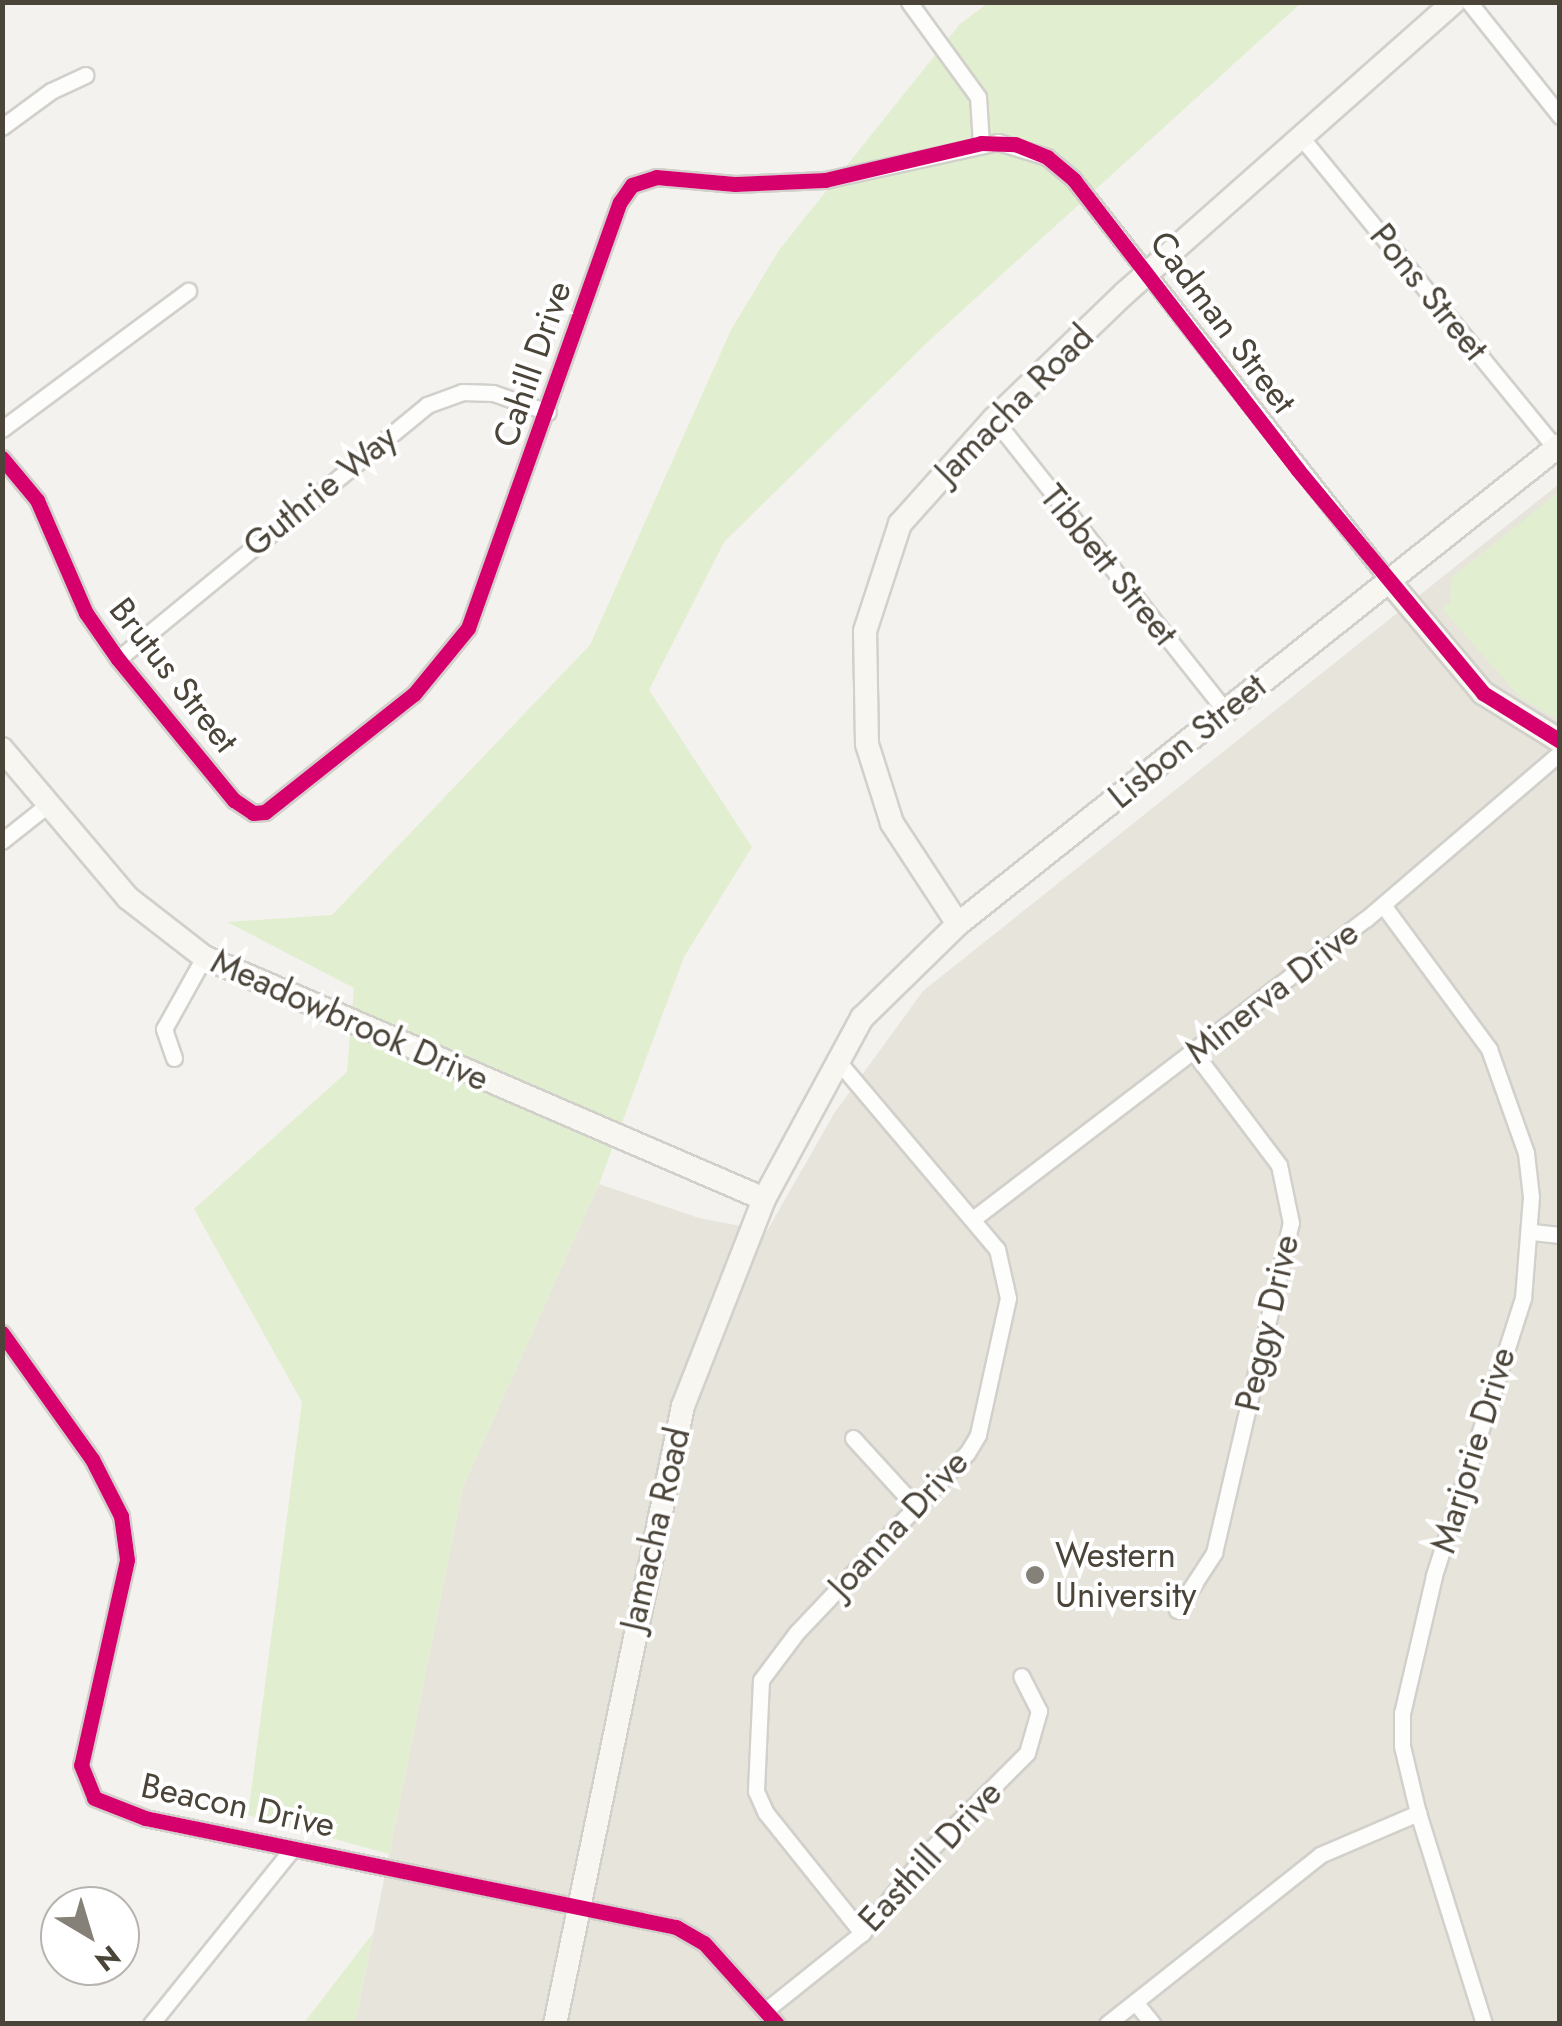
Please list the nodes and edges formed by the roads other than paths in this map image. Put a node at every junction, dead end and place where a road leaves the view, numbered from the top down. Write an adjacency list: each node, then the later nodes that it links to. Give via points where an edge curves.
1 (909, 2): 8 (street, via 978,97)
2 (1454, 2): 7 (main road, Jamacha Road)
3 (1469, 2): 5 (street)
4 (86, 75): 6 (street)
5 (1560, 116)
6 (2, 128)
7 (1301, 137): 9 (main road, Jamacha Road); 14 (street, Pons Street)
8 (981, 142): 9 (street, Cadman Street, via 1030,149 1061,167); 11 (street, Cahill Drive, via 825,180 735,184 656,177 632,186 620,202)
9 (1150, 273): 12 (main road, Jamacha Road); 16 (street, Cadman Street)
10 (188, 291): 13 (street)
11 (548, 412): 17 (street, Guthrie Way, via 493,393 462,392 427,405); 23 (street, Cahill Drive, via 477,611 445,661 281,806)
12 (994, 419): 18 (street, Tibbett Street); 26 (main road, Jamacha Road, via 900,524 878,576 862,660 866,744 881,797 905,847)
13 (2, 429)
14 (1558, 446): 16 (main road, Lisbon Street)
15 (2, 458): 17 (street, Brutus Street, via 36,500 86,613)
16 (1389, 581): 18 (main road, Lisbon Street); 19 (main road, via 1482,693)
17 (118, 659): 23 (street, Brutus Street, via 234,800)
18 (1226, 710): 26 (main road, Lisbon Street)
19 (1560, 742)
20 (2, 749): 22 (main road, Meadowbrook Drive)
21 (1560, 754): 25 (street, Minerva Drive)
22 (46, 806): 24 (street); 27 (main road, Meadowbrook Drive, via 128,898)
23 (253, 813)
24 (2, 841)
25 (1383, 906): 28 (street, Minerva Drive); 33 (street, Marjorie Drive, via 1489,1049 1526,1153)
26 (958, 924): 30 (main road, Lisbon Street, via 890,986)
27 (204, 957): 29 (street, via 164,1029); 31 (main road, Meadowbrook Drive)
28 (1194, 1052): 32 (street, Minerva Drive); 38 (street, Peggy Drive, via 1279,1164 1291,1223 1214,1552)
29 (174, 1058)
30 (837, 1060): 31 (main road, Jamacha Road); 32 (street, Joanna Drive)
31 (764, 1199): 42 (main road, Jamacha Road, via 683,1406)
32 (974, 1218): 37 (street, Joanna Drive, via 1005,1272 1005,1324 978,1436)
33 (1532, 1232): 34 (street); 40 (street, Marjorie Drive, via 1523,1298 1410,1662 1402,1746)
34 (1560, 1235)
35 (2, 1333): 41 (street, Beacon Drive, via 92,1460 121,1516 127,1560 86,1731 84,1784 108,1807)
36 (854, 1438): 37 (street)
37 (916, 1507): 43 (street, Joanna Drive, via 764,1669 754,1735 756,1791 766,1814)
38 (1178, 1610)
39 (1021, 1676): 43 (street, Easthill Drive, via 1040,1711 1027,1752 925,1855)
40 (1418, 1812): 44 (street, via 1320,1854); 50 (street, Marjorie Drive)
41 (292, 1848): 42 (street, Beacon Drive); 46 (street)
42 (577, 1904): 45 (street, Beacon Drive, via 676,1926 704,1943); 47 (main road, Jamacha Road)
43 (862, 1932): 45 (street, Easthill Drive)
44 (1136, 2002): 48 (street); 49 (street)
45 (771, 2017)
46 (151, 2024)
47 (555, 2024)
48 (1107, 2024)
49 (1153, 2024)
50 (1484, 2024)

